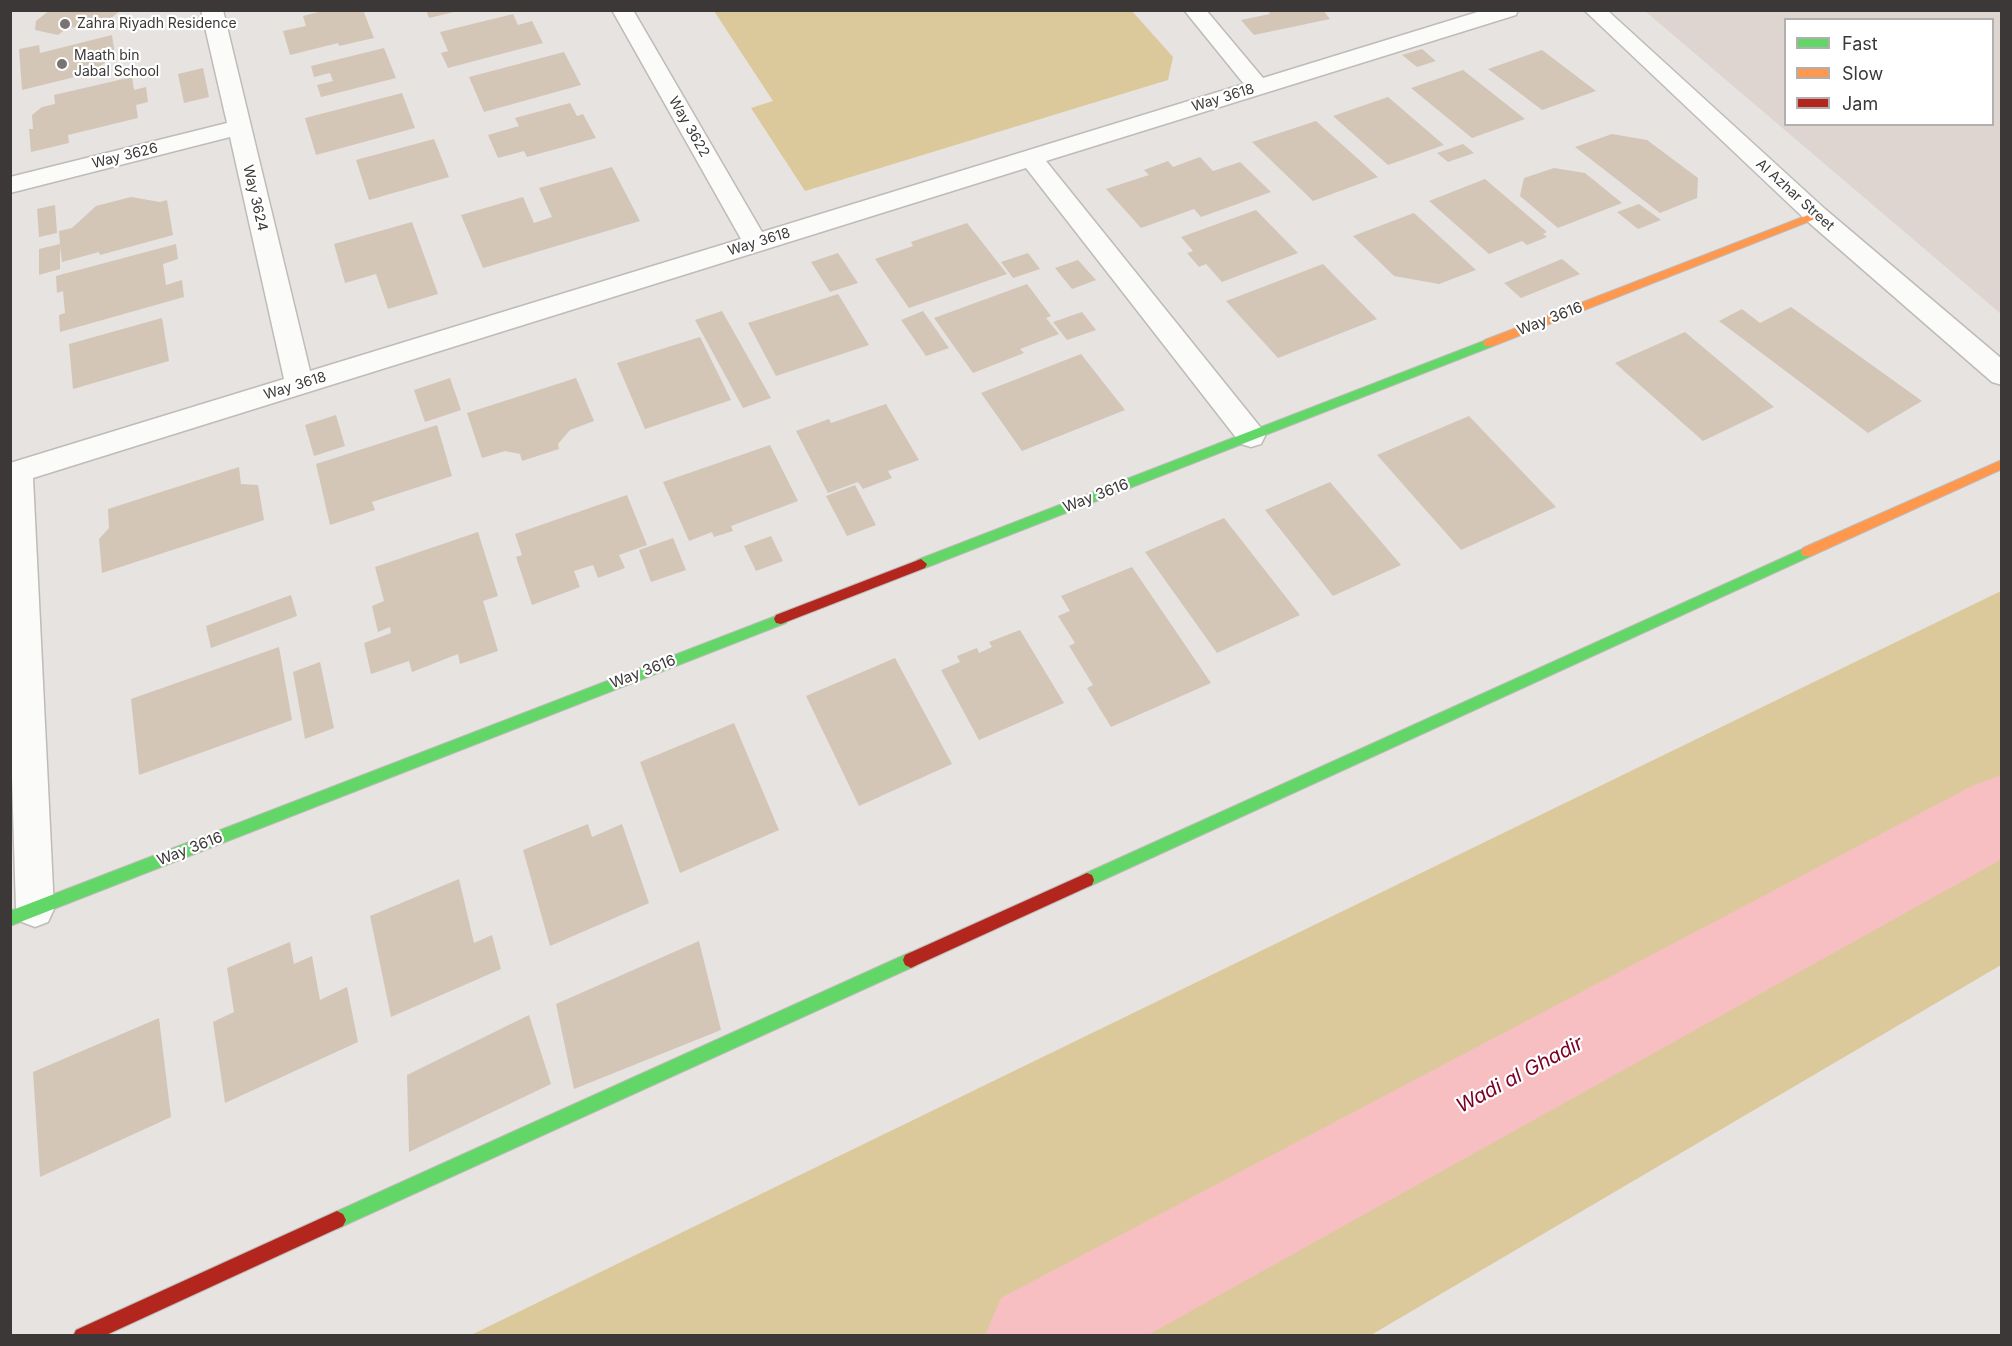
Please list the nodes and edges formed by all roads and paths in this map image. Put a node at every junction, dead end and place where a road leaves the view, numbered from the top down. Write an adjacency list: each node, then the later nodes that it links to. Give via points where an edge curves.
1 (212, 10): 7 (street, Way 3624)
2 (622, 10): 11 (street, Way 3622)
3 (1194, 10): 6 (street)
4 (1508, 10): 6 (street, Way 3618)
5 (1594, 10): 10 (street, Al Azhar Street)
6 (1259, 88): 8 (street, Way 3618)
7 (239, 127): 9 (street, Way 3626); 13 (street, Way 3624)
8 (1031, 158): 11 (street, Way 3618); 14 (street)
9 (10, 185)
10 (1816, 215): 12 (street, Al Azhar Street); 14 (street, Way 3616)
11 (756, 243): 13 (street, Way 3618)
12 (2001, 375)
13 (299, 385): 16 (street, Way 3618)
14 (1251, 436): 17 (street, Way 3616)
15 (2001, 464): 18 (street)
16 (14, 473): 17 (street, Way 3616)
17 (23, 914)
18 (82, 1335)

